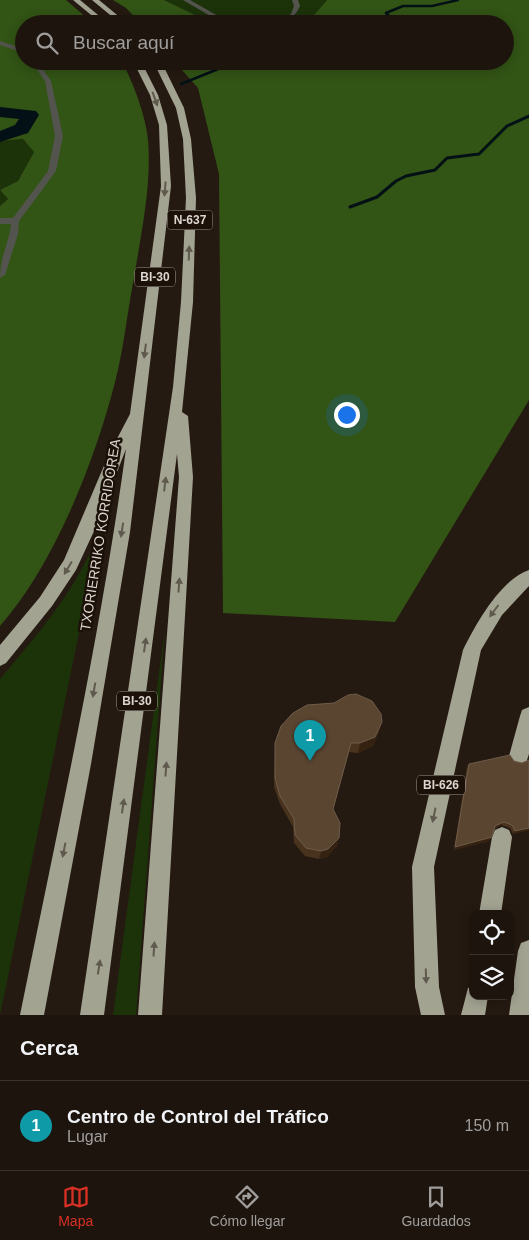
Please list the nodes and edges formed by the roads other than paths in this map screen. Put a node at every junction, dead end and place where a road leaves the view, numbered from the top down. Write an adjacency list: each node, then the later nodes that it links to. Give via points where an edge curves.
1 (76, 0): 5 (highway)
2 (95, 0): 6 (highway)
3 (186, 0): 7 (street)
4 (295, 0): 8 (street, via 297,6)
5 (95, 15)
6 (114, 15)
7 (213, 15)
8 (293, 15)
9 (0, 43): 10 (street)
10 (15, 48)
11 (40, 70): 15 (street, via 48,81 59,136 52,171)
12 (142, 70): 19 (highway, TXORIERRIKO KORRIDOREA / BI-30, one-way to 19, via 159,109 165,141 166,186)
13 (161, 70): 17 (highway, N-637, one-way to 13, via 191,198 187,139 180,108)
14 (0, 221): 15 (street)
15 (15, 221): 16 (street, via 14,234)
16 (0, 275)
17 (187, 302): 18 (highway, BI-30)
18 (179, 387): 29 (highway, BI-30, one-way to 18); 30 (highway, one-way to 18, via 186,477)
19 (138, 412): 21 (highway, one-way to 21, via 123,437 86,532 69,566); 28 (highway, TXORIERRIKO KORRIDOREA / BI-30, one-way to 28, via 122,532)
20 (529, 577): 31 (highway, BI-626, one-way to 31, via 501,601 472,650 423,867 426,987)
21 (0, 658)
22 (529, 716): 23 (highway)
23 (519, 756)
24 (502, 837): 25 (highway)
25 (491, 910)
26 (529, 952): 33 (highway)
27 (476, 1000): 32 (highway)
28 (32, 1015)
29 (92, 1015)
30 (150, 1015)
31 (433, 1015)
32 (474, 1015)
33 (521, 1015)

